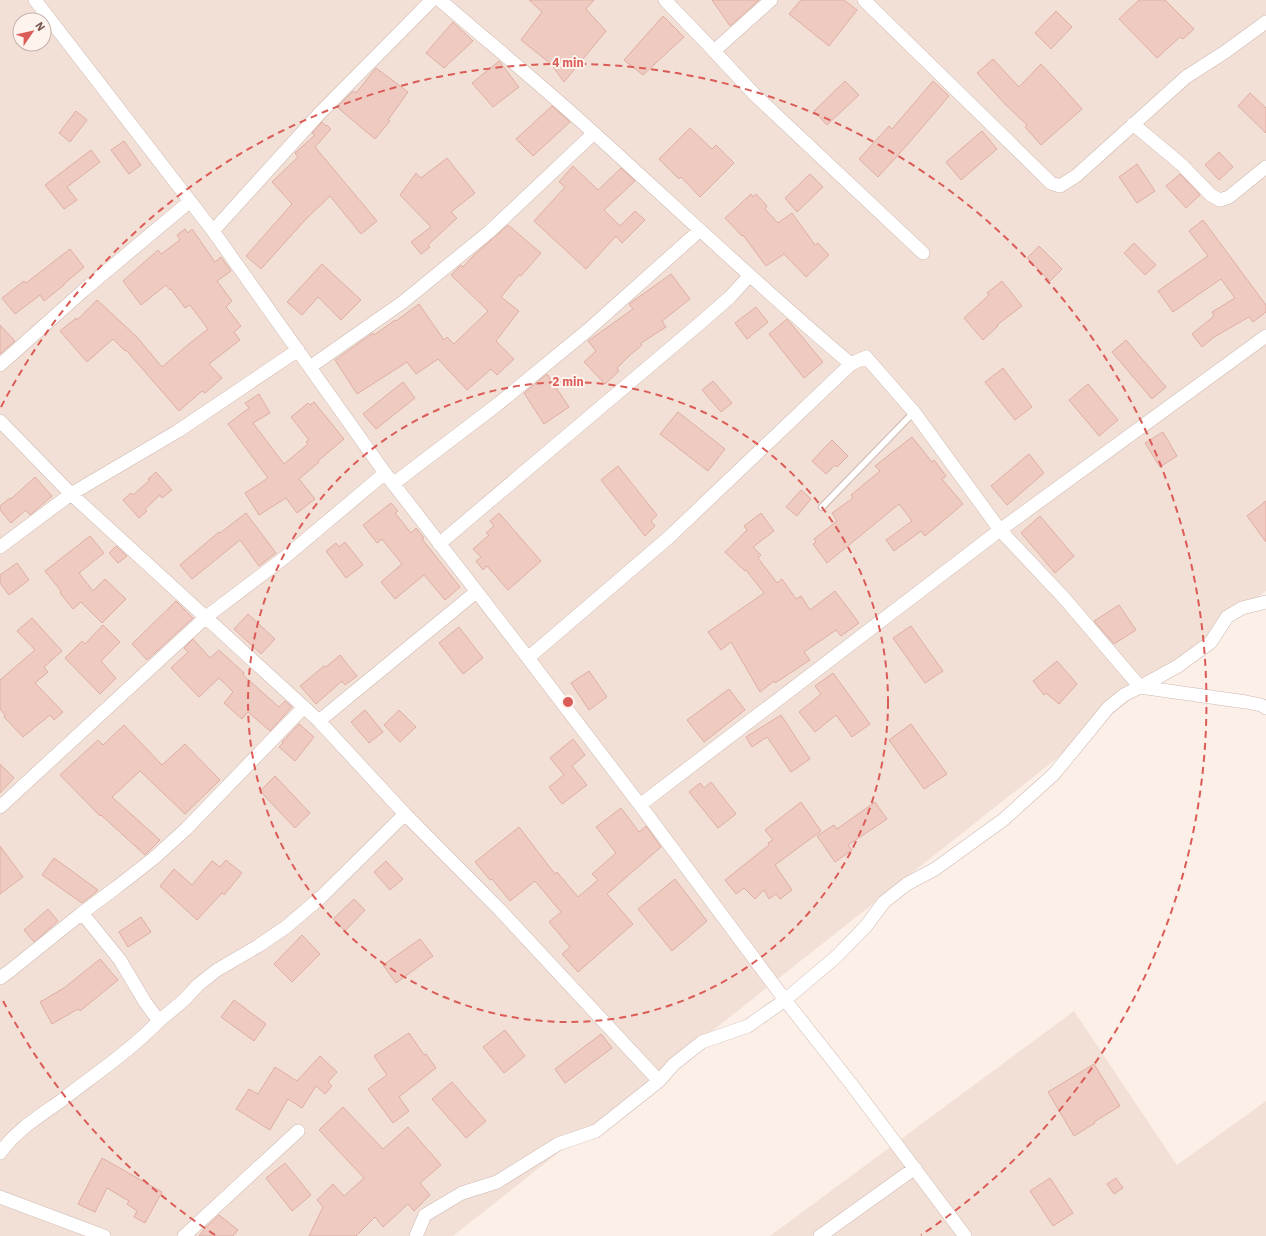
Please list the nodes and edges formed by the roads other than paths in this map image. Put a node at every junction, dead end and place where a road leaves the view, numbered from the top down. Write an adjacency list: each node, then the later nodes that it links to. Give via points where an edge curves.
1 (35, 0): 12 (street)
2 (432, 0): 14 (street, via 319,114)
3 (440, 0): 10 (street)
4 (665, 0): 8 (street)
5 (771, 0): 8 (street)
6 (864, 0): 9 (street, via 1051,183 1060,186 1076,176)
7 (1266, 22): 9 (street, via 1226,52 1186,77)
8 (714, 51): 15 (street, via 755,95)
9 (1133, 124): 11 (street, via 1211,195 1220,200 1229,197)
10 (594, 133): 13 (street); 21 (street, via 489,232 403,302)
11 (1266, 167)
12 (189, 202): 14 (street); 20 (street)
13 (699, 230): 16 (street); 25 (street, via 588,330 498,404)
14 (213, 232): 18 (street)
15 (923, 253)
16 (750, 275): 19 (street); 29 (street, via 706,319)
17 (1266, 336): 28 (street)
18 (298, 350): 21 (street); 26 (street, via 178,431)
19 (851, 364): 22 (street, via 866,358); 34 (street, via 667,540)
20 (0, 365)
21 (310, 367): 24 (street)
22 (914, 412): 27 (lane); 28 (street)
23 (0, 422): 26 (street)
24 (385, 474): 25 (street); 33 (street, via 284,558)
25 (393, 484): 29 (street)
26 (71, 494): 30 (street); 33 (street)
27 (822, 507)
28 (1000, 530): 35 (street, via 1065,599); 39 (street)
29 (439, 544): 31 (street)
30 (0, 547)
31 (476, 592): 34 (street); 38 (street)
32 (1266, 602): 35 (street, via 1242,608 1227,617 1211,642 1178,666)
33 (206, 617): 36 (street); 40 (street)
34 (528, 658): 39 (street)
35 (1140, 687): 37 (street, via 1246,702); 44 (street, via 1124,695 1108,708 1054,774 1003,820 884,902 842,951)
36 (304, 707): 38 (street); 42 (street, via 186,829 154,858)
37 (1266, 708)
38 (319, 721): 41 (street)
39 (640, 805): 44 (street)
40 (0, 807)
41 (405, 814): 45 (street, via 320,898 286,927 217,970); 46 (street, via 500,910)
42 (82, 913): 43 (street); 45 (street, via 120,960)
43 (0, 978)
44 (785, 1000): 46 (street, via 748,1026 702,1042 674,1064); 49 (street)
45 (159, 1021): 48 (street, via 121,1056 32,1121 7,1142)
46 (659, 1081): 53 (street, via 596,1131 558,1144 497,1182 462,1193 425,1215)
47 (298, 1131): 52 (street)
48 (0, 1153)
49 (915, 1168): 54 (street); 55 (street)
50 (0, 1197): 51 (street)
51 (104, 1236)
52 (184, 1236)
53 (416, 1236)
54 (820, 1236)
55 (965, 1236)

